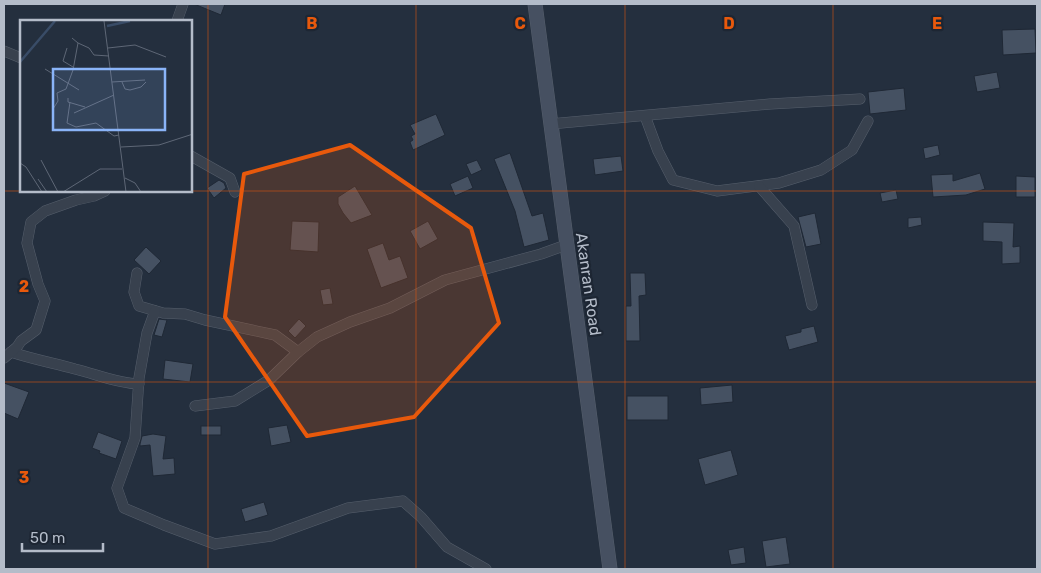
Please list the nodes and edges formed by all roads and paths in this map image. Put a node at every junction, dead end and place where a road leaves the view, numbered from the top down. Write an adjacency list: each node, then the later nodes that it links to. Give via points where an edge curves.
1 (183, 4): 3 (street)
2 (535, 4): 9 (main road, Akanran Road)
3 (177, 20)
4 (4, 51): 5 (street)
5 (20, 58)
6 (860, 99): 7 (street)
7 (645, 116): 9 (street); 11 (street, via 658,151 674,180 717,191)
8 (868, 121): 11 (street, via 852,150 822,170 779,184)
9 (550, 124): 14 (main road, Akanran Road)
10 (192, 157): 13 (street, via 230,178)
11 (758, 186): 16 (street, via 794,226)
12 (103, 192): 19 (street, via 45,211 31,222 26,243 45,301 36,330)
13 (235, 192)
14 (566, 245): 18 (street, via 444,280 390,308 317,337); 23 (main road, Akanran Road)
15 (138, 273): 17 (street, via 134,292 138,306)
16 (812, 305)
17 (155, 311): 18 (street, via 185,314 275,334); 20 (street, via 146,333)
18 (298, 352): 21 (street, via 269,380 235,401)
19 (8, 355): 20 (street, via 73,368 122,383)
20 (138, 384): 22 (street, via 135,438 117,488 124,508 215,544 271,536 348,508 403,501 447,547)
21 (195, 406)
22 (486, 569)
23 (610, 569)

